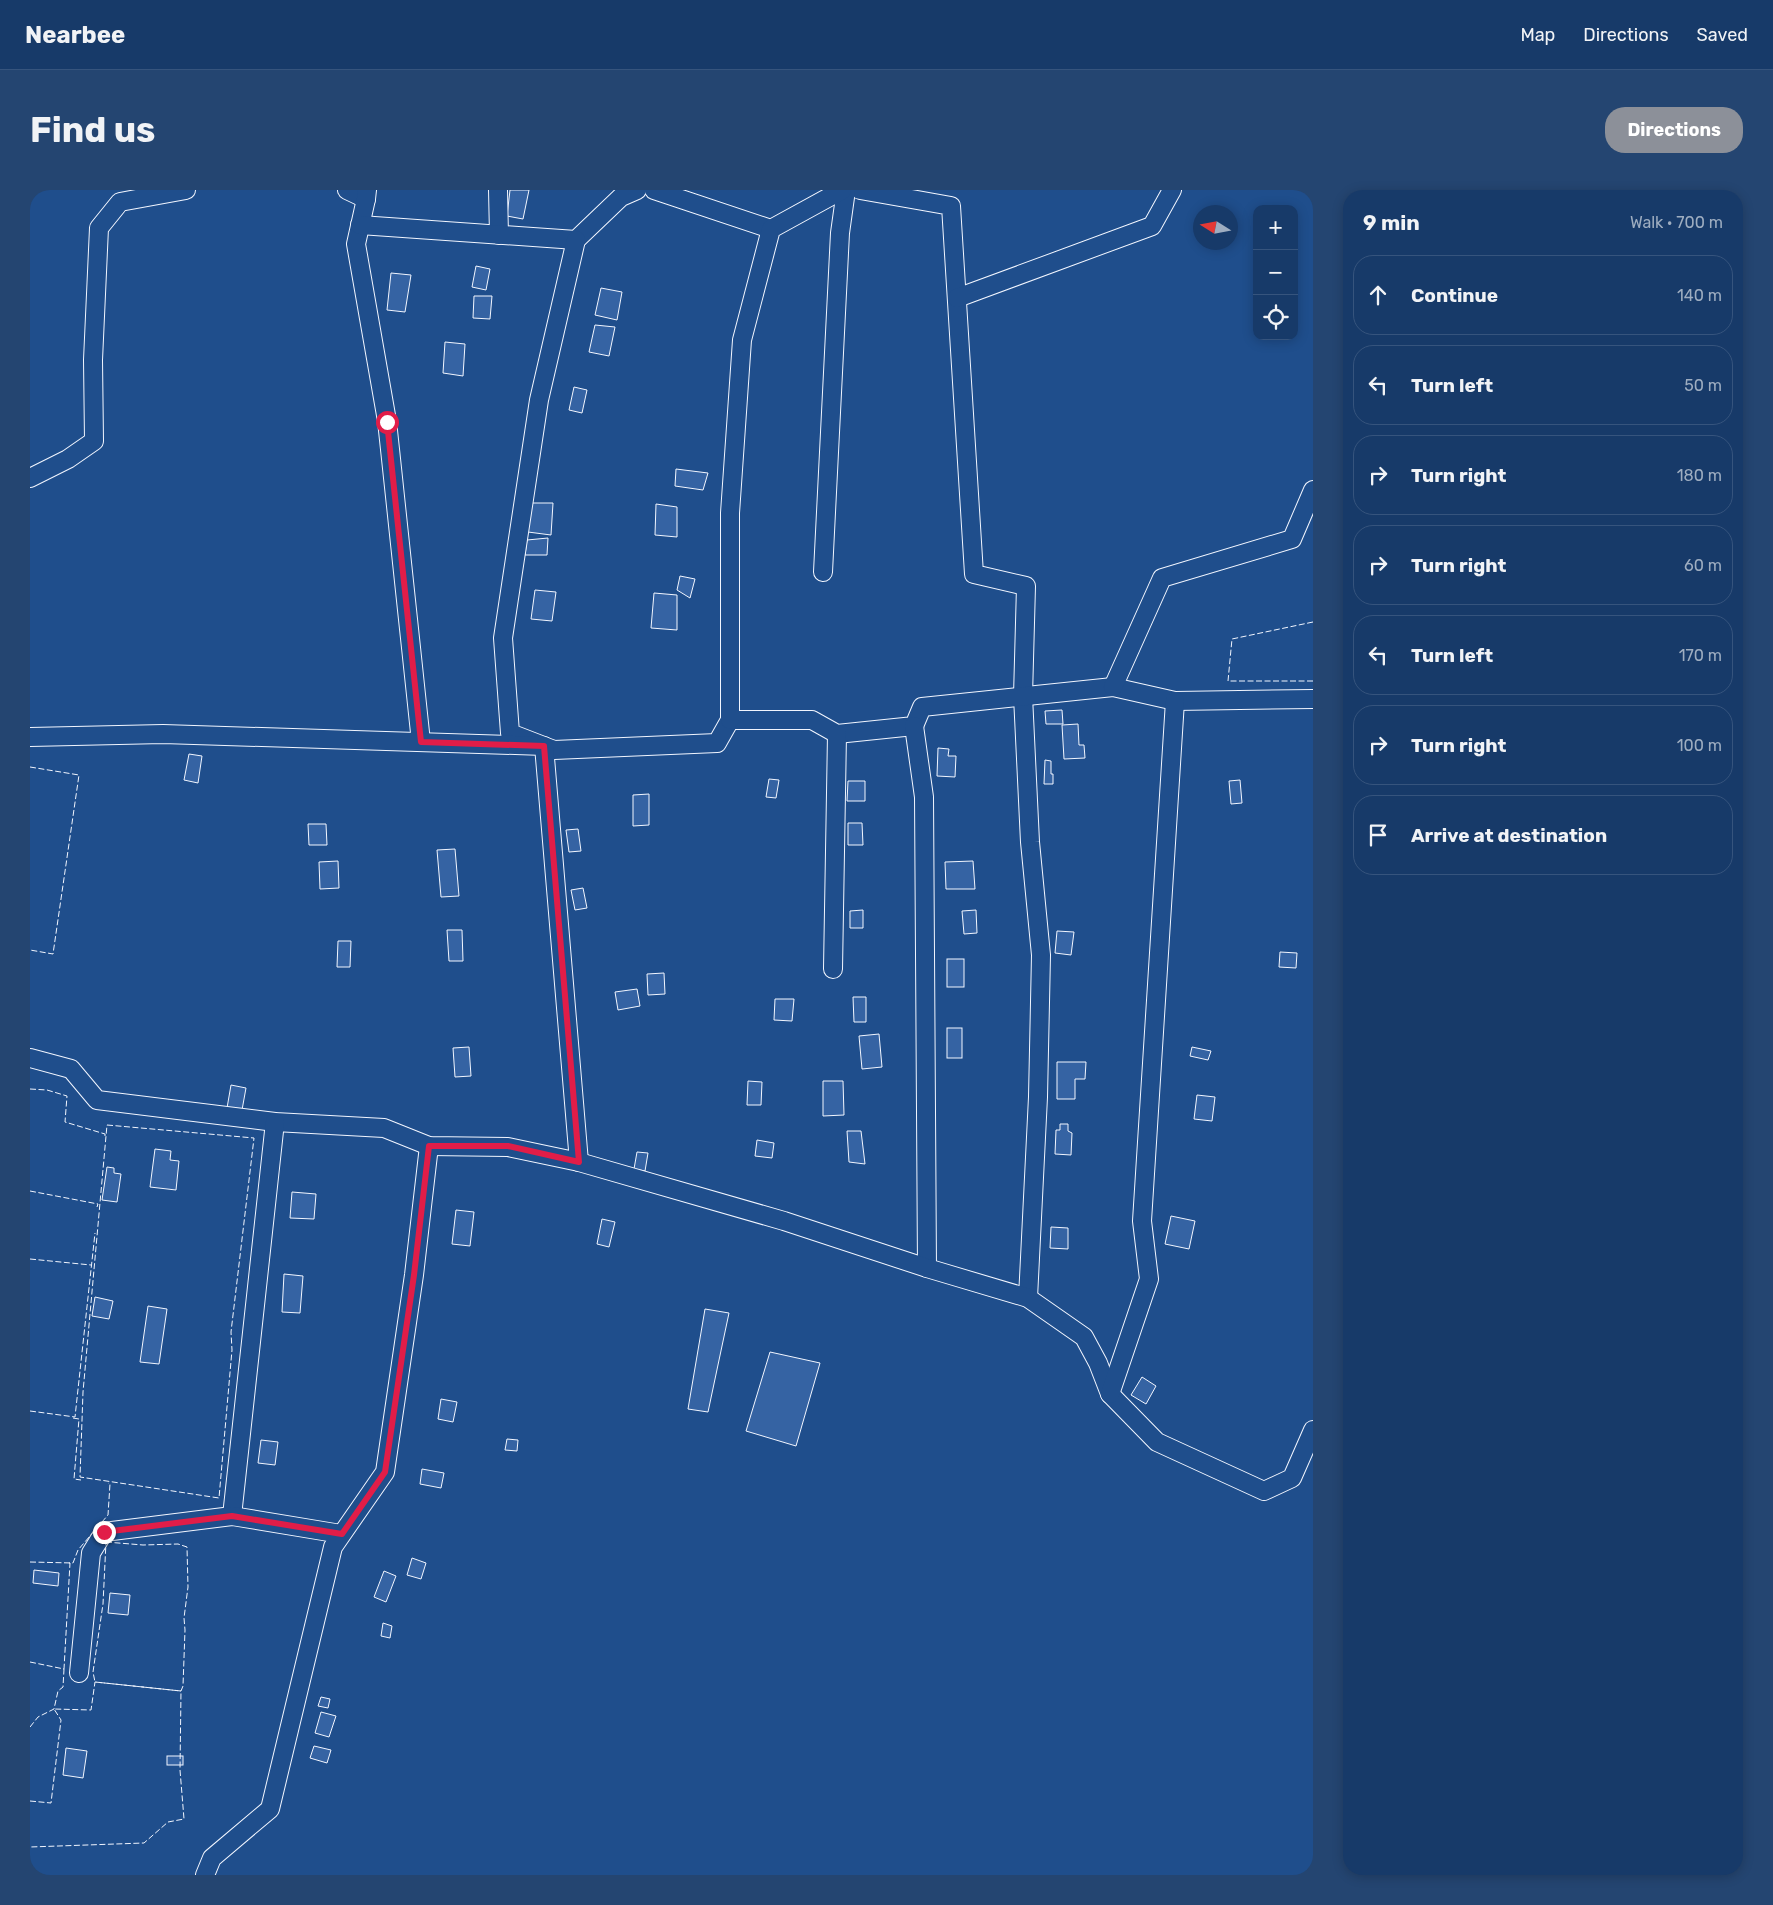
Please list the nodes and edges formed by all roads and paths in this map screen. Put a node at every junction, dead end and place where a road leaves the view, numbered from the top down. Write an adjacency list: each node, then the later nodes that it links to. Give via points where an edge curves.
1 (186, 190): 10 (street)
2 (347, 190): 11 (street)
3 (498, 190): 14 (street)
4 (637, 190): 15 (street, via 621,197)
5 (654, 190): 13 (street)
6 (842, 190): 13 (street)
7 (846, 190): 19 (street, via 840,233)
8 (860, 190): 16 (street, via 951,206)
9 (1172, 190): 16 (street, via 1152,226)
10 (133, 195): 17 (street, via 120,202 100,228 93,360 94,441 68,459)
11 (367, 195): 12 (street)
12 (360, 225): 14 (street); 28 (street, via 356,244 387,422)
13 (772, 229): 24 (street, via 742,340 730,513)
14 (499, 234): 15 (street)
15 (576, 240): 29 (street, via 540,400 503,638 510,733)
16 (957, 298): 21 (street, via 974,574 1026,586)
17 (30, 478)
18 (1313, 490): 20 (street, via 1292,540 1162,578)
19 (823, 572)
20 (1113, 687): 21 (street); 23 (street)
21 (1023, 696): 25 (street, via 922,707); 36 (street, via 1030,842 1041,955)
22 (1313, 699): 23 (street)
23 (1175, 701): 37 (street, via 1142,1221 1149,1279)
24 (730, 720): 26 (street, via 812,720); 29 (street, via 717,743 554,750)
25 (914, 726): 26 (street); 35 (street, via 924,797)
26 (837, 734): 30 (street)
27 (30, 737): 28 (street, via 163,734)
28 (421, 742): 29 (street)
29 (544, 746): 34 (street)
30 (833, 969)
31 (30, 1058): 32 (street, via 71,1069 97,1100)
32 (275, 1122): 33 (street, via 384,1128); 39 (street)
33 (429, 1146): 34 (street, via 508,1146); 40 (street, via 385,1472)
34 (579, 1162): 35 (street, via 784,1221)
35 (927, 1268): 36 (street)
36 (1028, 1298): 37 (street, via 1084,1337)
37 (1110, 1394): 38 (street, via 1157,1442 1264,1491 1292,1478)
38 (1313, 1430)
39 (232, 1516): 40 (street); 41 (street, via 104,1532 92,1553)
40 (342, 1534): 42 (street, via 332,1547 270,1809 212,1858)
41 (80, 1673)
42 (205, 1875)

